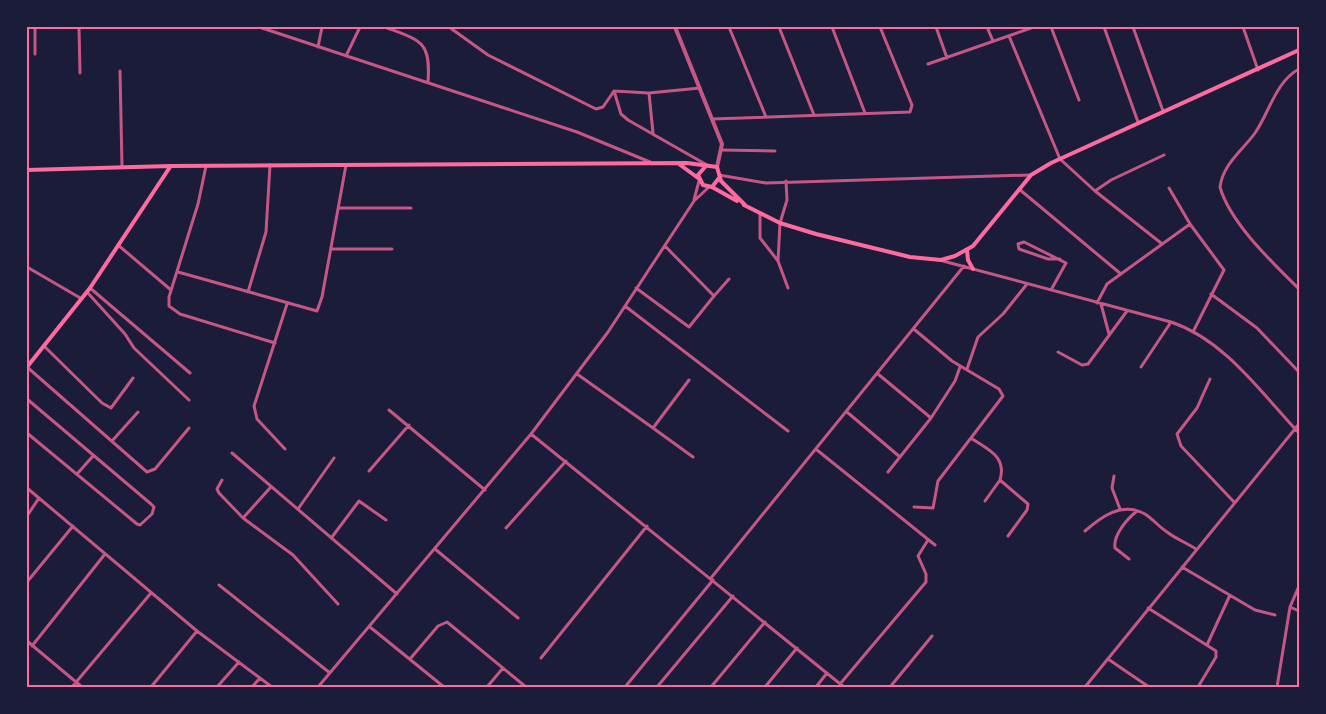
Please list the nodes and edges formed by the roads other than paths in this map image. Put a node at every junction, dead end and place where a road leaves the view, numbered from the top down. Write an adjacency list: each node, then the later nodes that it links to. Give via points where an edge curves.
1 (34, 27): 26 (street)
2 (79, 27): 33 (street)
3 (259, 27): 24 (street)
4 (322, 27): 24 (street)
5 (360, 27): 27 (street)
6 (385, 27): 21 (street)
7 (395, 27): 21 (street)
8 (448, 27): 36 (street, via 488,55 593,108 603,107)
9 (675, 27): 35 (street)
10 (729, 27): 42 (street)
11 (779, 27): 41 (street)
12 (832, 27): 40 (street)
13 (880, 27): 40 (street, via 912,109)
14 (936, 27): 28 (street)
15 (987, 27): 23 (street)
16 (1034, 27): 22 (street)
17 (1051, 27): 38 (street)
18 (1104, 27): 44 (street)
19 (1133, 27): 39 (street)
20 (1243, 27): 31 (street)
21 (397, 32): 34 (street, via 425,48 430,57)
22 (1009, 36): 23 (street); 49 (street)
23 (993, 41): 28 (street)
24 (318, 47): 27 (street)
25 (1299, 50): 31 (main road)
26 (35, 54)
27 (346, 56): 34 (street)
28 (948, 58): 29 (street)
29 (928, 64)
30 (1299, 69): 93 (street, via 1289,76 1256,131 1229,163 1220,187 1226,204 1246,230)
31 (1258, 70): 39 (main road)
32 (120, 71): 57 (street)
33 (80, 73)
34 (428, 82): 50 (street, via 577,132)
35 (700, 88): 37 (street); 43 (street)
36 (614, 91): 37 (street); 45 (street, via 621,114)
37 (649, 93): 45 (street)
38 (1078, 100)
39 (1163, 111): 44 (main road)
40 (865, 113): 41 (street)
41 (814, 115): 42 (street)
42 (766, 117): 43 (street)
43 (712, 118): 46 (street)
44 (1138, 122): 49 (main road)
45 (653, 133): 56 (street)
46 (722, 150): 47 (street); 58 (street)
47 (775, 151)
48 (1164, 154): 67 (street)
49 (1060, 159): 60 (main road); 67 (street)
50 (650, 162): 51 (main road); 53 (main road)
51 (675, 163): 56 (main road); 62 (main road)
52 (270, 165): 53 (main road); 55 (main road); 97 (street, via 266,232)
53 (346, 165): 70 (street)
54 (170, 166): 55 (main road); 57 (main road); 76 (main road)
55 (206, 166): 87 (street)
56 (707, 166): 58 (main road); 62 (main road, via 699,172)
57 (122, 167): 59 (main road)
58 (717, 167): 61 (main road)
59 (27, 170)
60 (1031, 175): 63 (street); 66 (main road)
61 (719, 177): 63 (street); 64 (main road); 69 (main road)
62 (699, 180): 64 (main road); 68 (street)
63 (786, 182): 73 (street, via 787,200)
64 (710, 187): 68 (street); 69 (main road)
65 (1169, 188): 74 (street)
66 (1019, 189): 80 (main road, via 983,236); 88 (street)
67 (1095, 191): 75 (street)
68 (694, 201): 77 (street)
69 (745, 205): 72 (main road)
70 (339, 208): 71 (street); 78 (street)
71 (411, 208)
72 (760, 215): 73 (main road); 83 (street, via 760,238)
73 (780, 224): 82 (main road, via 903,255); 83 (street)
74 (1190, 224): 75 (street); 98 (street, via 1224,268)
75 (1161, 243): 88 (street)
76 (118, 245): 94 (main road); 95 (street)
77 (665, 246): 91 (street); 99 (street)
78 (332, 249): 79 (street); 102 (street, via 318,310)
79 (392, 249)
80 (967, 250): 82 (main road); 86 (main road)
81 (1060, 259): 81 (street, via 1019,249 1018,244 1024,242); 96 (street, via 1067,266)
82 (941, 260): 84 (street)
83 (778, 261): 92 (street)
84 (964, 266): 86 (street); 106 (street)
85 (27, 267): 100 (street)
86 (973, 268): 90 (street)
87 (178, 272): 95 (street); 97 (street)
88 (1121, 274): 101 (street, via 1107,284)
89 (729, 279): 99 (street)
90 (1027, 284): 96 (street); 115 (street, via 978,337)
91 (636, 288): 99 (street, via 689,327); 103 (street)
92 (788, 288)
93 (1299, 289)
94 (89, 290): 100 (main road); 117 (street); 124 (street, via 141,355)
95 (171, 290): 109 (street, via 169,306 176,312)
96 (1051, 290): 101 (street)
97 (248, 293): 102 (street)
98 (1210, 294): 107 (street); 116 (street, via 1257,328)
99 (714, 296)
100 (82, 299): 110 (main road)
101 (1099, 303): 104 (street); 108 (street)
102 (287, 304): 109 (street)
103 (625, 306): 118 (street); 134 (street)
104 (1127, 311): 105 (street); 108 (street)
105 (1171, 322): 107 (street); 114 (street)
106 (915, 330): 112 (street); 119 (street)
107 (1194, 331): 133 (street, via 1238,367)
108 (1109, 335): 111 (street, via 1086,365)
109 (276, 343): 140 (street, via 254,406 256,419)
110 (44, 346): 113 (main road); 120 (street, via 106,406 115,405)
111 (1058, 352)
112 (960, 366): 115 (street); 128 (street)
113 (27, 367): 139 (street)
114 (1141, 368)
115 (967, 369): 138 (street, via 999,389 1003,396)
116 (1299, 372)
117 (190, 373)
118 (577, 374): 132 (street); 137 (street)
119 (878, 374): 127 (street); 128 (street)
120 (133, 378)
121 (1210, 379): 159 (street, via 1197,408 1177,434 1181,446)
122 (689, 380): 132 (street)
123 (27, 399): 143 (street)
124 (189, 400)
125 (389, 410): 130 (street)
126 (138, 412): 139 (street)
127 (847, 412): 141 (street); 145 (street)
128 (931, 418): 145 (street)
129 (1299, 424): 133 (street)
130 (409, 425): 148 (street); 156 (street)
131 (189, 428): 139 (street, via 151,473)
132 (653, 428): 144 (street)
133 (1295, 429): 136 (street); 159 (street)
134 (788, 431)
135 (27, 433): 150 (street)
136 (1299, 433)
137 (531, 434): 147 (street); 156 (street)
138 (971, 438): 153 (street, via 999,459 1003,469); 160 (street, via 938,481 933,508)
139 (112, 441)
140 (285, 449)
141 (817, 450): 173 (street); 180 (street)
142 (232, 453): 155 (street)
143 (93, 456): 150 (street); 150 (street, via 151,504 152,514 137,524)
144 (693, 457)
145 (900, 457): 149 (street)
146 (334, 458): 161 (street)
147 (566, 461): 168 (street); 169 (street)
148 (369, 471)
149 (888, 472)
150 (77, 474)
151 (1114, 476): 162 (street, via 1112,488)
152 (222, 480): 165 (street, via 219,493)
153 (1000, 480): 158 (street); 171 (street, via 1028,506)
154 (27, 488): 157 (street)
155 (270, 488): 161 (street); 165 (street)
156 (485, 490): 175 (street)
157 (39, 498): 164 (street); 167 (street)
158 (985, 501)
159 (1234, 502): 176 (street)
160 (914, 507)
161 (298, 509): 172 (street)
162 (1120, 509): 163 (street); 170 (street, via 1106,514)
163 (1137, 511): 176 (street); 178 (street, via 1127,519 1114,543)
164 (27, 516)
165 (243, 518): 188 (street, via 293,555)
166 (386, 520): 172 (street, via 359,501)
167 (73, 526): 177 (street); 181 (street)
168 (647, 526): 180 (street); 202 (street)
169 (507, 528)
170 (1085, 531)
171 (1008, 536)
172 (332, 537): 185 (street)
173 (928, 540): 174 (street); 211 (street, via 918,556 926,582)
174 (935, 545)
175 (435, 549): 185 (street); 193 (street)
176 (1196, 549): 179 (street)
177 (105, 554): 184 (street); 200 (street)
178 (1129, 559)
179 (1182, 567): 186 (street); 190 (street)
180 (712, 579): 187 (street); 222 (street)
181 (27, 582)
182 (219, 585): 207 (street)
183 (1299, 586): 189 (street)
184 (151, 593): 196 (street); 210 (street)
185 (397, 594): 195 (street)
186 (1230, 595): 192 (street, via 1256,610); 199 (street)
187 (733, 596): 194 (street); 223 (street)
188 (338, 604)
189 (1290, 607): 191 (street); 232 (street)
190 (1148, 608): 199 (street); 204 (street)
191 (1299, 611)
192 (1275, 615)
193 (518, 618)
194 (765, 622): 201 (street); 224 (street)
195 (370, 627): 203 (street); 207 (street)
196 (197, 631): 205 (street); 214 (street)
197 (932, 636): 228 (street)
198 (27, 641): 200 (street)
199 (1207, 645): 231 (street, via 1217,655)
200 (32, 646): 210 (street)
201 (797, 648): 208 (street); 225 (street)
202 (541, 658)
203 (410, 659): 206 (street, via 438,626 447,622); 219 (street)
204 (1108, 659): 229 (street); 230 (street)
205 (239, 662): 209 (street); 215 (street)
206 (503, 668): 220 (street); 221 (street)
207 (330, 673): 218 (street)
208 (827, 673): 211 (street); 226 (street)
209 (260, 678): 216 (street); 217 (street)
210 (76, 682): 212 (street); 213 (street)
211 (840, 684): 227 (street)
212 (72, 687)
213 (82, 687)
214 (151, 687)
215 (217, 687)
216 (252, 687)
217 (272, 687)
218 (318, 687)
219 (444, 687)
220 (487, 687)
221 (526, 687)
222 (625, 687)
223 (657, 687)
224 (711, 687)
225 (765, 687)
226 (816, 687)
227 (844, 687)
228 (890, 687)
229 (1085, 687)
230 (1149, 687)
231 (1198, 687)
232 (1277, 687)

